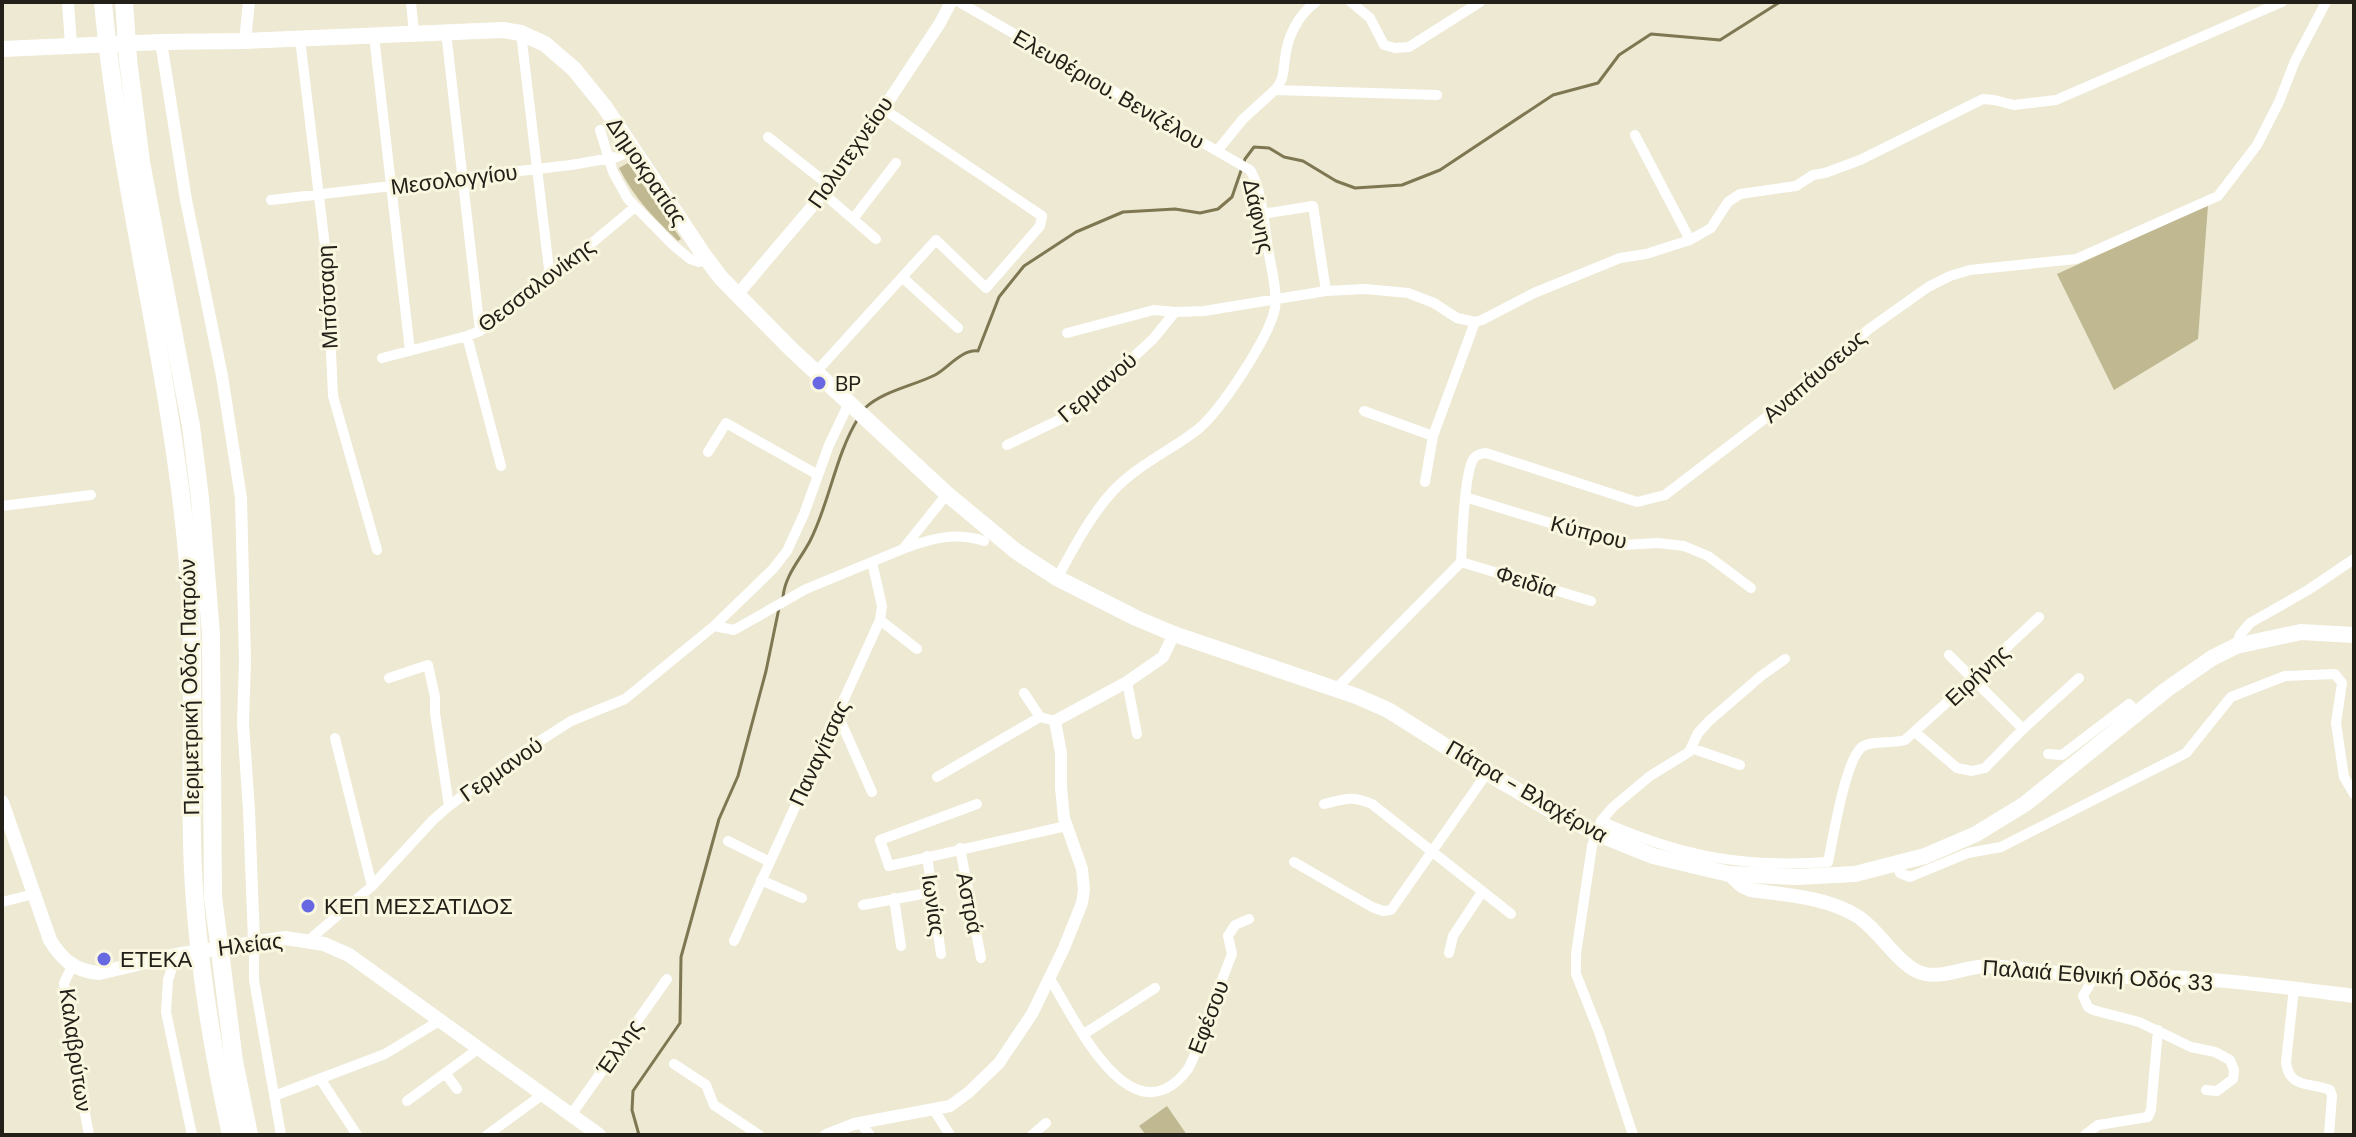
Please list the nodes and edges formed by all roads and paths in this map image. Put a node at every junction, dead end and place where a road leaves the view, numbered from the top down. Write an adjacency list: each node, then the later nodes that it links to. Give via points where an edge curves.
1 (68, 2): 20 (street)
2 (103, 2): 129 (highway, Περιμετρική Οδός Πατρών, via 127,186 181,489 193,617 192,843)
3 (124, 2): 129 (highway, Περιμετρική Οδός Πατρών, via 141,162 191,426 203,525 211,634)
4 (249, 2): 18 (street)
5 (411, 2): 14 (street)
6 (951, 2): 24 (street, Πολυτεχνείου)
7 (959, 2): 29 (street, Ελευθέριου. Βενιζέλου)
8 (1316, 2): 22 (street, via 1295,26 1282,82)
9 (1351, 2): 10 (street, via 1370,18 1384,45 1404,48)
10 (1480, 2)
11 (2282, 2): 42 (street, via 2056,100 2014,105 1983,99 1796,186 1740,194 1711,228)
12 (2326, 2): 68 (street, Αναπάυσεως, via 2257,145 2218,196 2076,259 1970,270 1928,287 1665,495 1637,502 1486,453 1472,462)
13 (446, 32): 14 (main road, Δημοκρατίας); 15 (main road, Δημοκρατίας); 33 (street)
14 (414, 33): 16 (main road, Δημοκρατίας)
15 (521, 33): 28 (main road, Δημοκρατίας, via 545,44 574,69); 32 (street)
16 (374, 36): 17 (main road, Δημοκρατίας); 34 (street)
17 (300, 39): 18 (main road, Δημοκρατίας); 36 (street, Μπότσαρη)
18 (245, 41): 19 (main road, Δημοκρατίας)
19 (161, 42): 20 (main road, Δημοκρατίας); 138 (street, via 241,498 243,723)
20 (71, 45): 21 (main road, Δημοκρατίας)
21 (2, 49)
22 (1275, 90): 23 (street); 29 (street)
23 (1437, 95)
24 (882, 108): 35 (street, Πολυτεχνείου); 44 (street, via 1042,216 1040,226 986,288 936,240)
25 (600, 130): 30 (street)
26 (1635, 135): 42 (street)
27 (768, 137): 35 (street)
28 (634, 149): 30 (street, Μεσολογγίου); 43 (main road, Δημοκρατίας)
29 (1217, 151): 39 (street, Δάφνης, via 1252,172)
30 (609, 159): 32 (street, Μεσολογγίου); 38 (street)
31 (896, 163): 40 (street)
32 (536, 169): 33 (street, Μεσολογγίου); 45 (street)
33 (462, 178): 34 (street, Μεσολογγίου); 52 (street)
34 (390, 187): 36 (street, Μεσολογγίου); 55 (street)
35 (827, 190): 40 (street); 47 (street, Πολυτεχνείου)
36 (318, 195): 37 (street, Μεσολογγίου); 72 (street, Μπότσαρη, via 333,396)
37 (271, 200)
38 (635, 207): 43 (street, via 690,259); 45 (street, Θεσσαλονίκης)
39 (1262, 214): 46 (street, via 1313,206); 48 (street, Δάφνης)
40 (853, 219): 41 (street)
41 (876, 239)
42 (1690, 240): 50 (street, via 1620,258)
43 (707, 260): 47 (main road, Δημοκρατίας)
44 (902, 277): 51 (street); 57 (street)
45 (550, 278): 52 (street, Θεσσαλονίκης)
46 (1326, 291): 48 (street); 50 (street, via 1408,293)
47 (737, 295): 57 (main road, Δημοκρατίας)
48 (1275, 299): 49 (street); 76 (street, via 1254,353 1213,413 1114,490)
49 (1175, 312): 53 (street, via 1149,311); 61 (street, Γερμανού, via 1085,402)
50 (1475, 322): 60 (street)
51 (958, 328)
52 (480, 331): 54 (street, Θεσσαλονίκης)
53 (1067, 333)
54 (467, 336): 55 (street, Θεσσαλονίκης); 63 (street)
55 (410, 351): 56 (street, Θεσσαλονίκης)
56 (382, 358)
57 (816, 372): 58 (main road, Δημοκρατίας)
58 (857, 410): 64 (street, Γερμανού); 66 (main road, Δημοκρατίας)
59 (1364, 411): 60 (street)
60 (1433, 436): 65 (street)
61 (1007, 445)
62 (708, 452): 64 (street, via 726,423)
63 (501, 466)
64 (818, 475): 81 (street, Γερμανού, via 784,555)
65 (1425, 482)
66 (947, 494): 71 (street); 76 (main road, Δημοκρατίας)
67 (91, 495): 69 (street)
68 (1465, 497): 75 (street, Αναπάυσεως); 77 (street, Κύπρου, via 1622,545 1684,546 1708,556)
69 (2, 506)
70 (984, 541): 71 (street, via 936,537)
71 (903, 549): 74 (street)
72 (377, 550)
73 (2354, 559): 84 (street, via 2250,623)
74 (872, 562): 80 (street); 81 (street, via 787,599 734,630)
75 (1461, 562): 78 (street, Φειδία); 92 (street)
76 (1057, 578): 82 (main road, Δημοκρατίας)
77 (1751, 588)
78 (1591, 601)
79 (2039, 617): 90 (street, Ειρήνης)
80 (880, 620): 85 (street); 94 (street, Παναγίτσας)
81 (714, 626): 112 (street, Γερμανού, via 625,699 571,721)
82 (1174, 634): 91 (street, via 1163,657); 92 (main road, Πάτρα - Βλαχέρνα)
83 (2354, 635): 84 (main road, Πάτρα - Βλαχέρνα, via 2301,632)
84 (2236, 646): 95 (main road, Πάτρα - Βλαχέρνα)
85 (917, 649)
86 (1949, 655): 90 (street)
87 (1785, 659): 102 (street, via 1709,721)
88 (389, 678): 112 (street, via 428,665)
89 (2079, 678): 98 (street)
90 (1973, 679): 98 (street); 99 (street, Ειρήνης)
91 (1127, 682): 97 (street); 100 (street)
92 (1335, 690): 105 (main road, Πάτρα - Βλαχέρνα, via 1388,710)
93 (1024, 693): 96 (street)
94 (837, 713): 107 (street); 120 (street, Παναγίτσας)
95 (2138, 713): 103 (street, via 2129,704 2062,755); 122 (main road, Πάτρα - Βλαχέρνα, via 1999,821)
96 (1040, 717): 97 (street); 106 (street)
97 (1055, 721): 113 (street)
98 (2023, 729): 99 (street, via 1985,768 1972,771 1957,768)
99 (1915, 732): 114 (street, via 1895,743 1860,749 1848,775 1828,862 1704,857)
100 (1137, 734)
101 (335, 738): 125 (street)
102 (1691, 748): 104 (street); 114 (street, via 1638,784)
103 (2048, 754)
104 (1740, 765)
105 (1487, 773): 114 (main road, Πάτρα - Βλαχέρνα); 118 (street)
106 (937, 777)
107 (872, 792)
108 (2354, 794): 122 (street, via 2344,777 2336,723 2342,683 2335,674 2285,676 2231,697 2186,753 2001,847 1979,849 1910,877)
109 (2, 802): 115 (main road)
110 (977, 804): 119 (street, via 880,840 889,866)
111 (1324, 804): 118 (street, via 1359,798)
112 (449, 806): 125 (street, Γερμανού)
113 (1066, 826): 117 (street); 148 (street, via 1084,890)
114 (1599, 827): 123 (main road, Πάτρα - Βλαχέρνα, via 1653,856); 181 (street, via 1583,897 1576,974)
115 (7, 835): 128 (main road)
116 (728, 841): 120 (street)
117 (960, 848): 119 (street); 143 (street, Αστρά)
118 (1433, 851): 121 (street, via 1395,907 1386,911); 127 (street)
119 (927, 856): 126 (street, Ιωνίας)
120 (770, 862): 124 (street, Παναγίτσας)
121 (1294, 862)
122 (1896, 865): 123 (main road, Πάτρα - Βλαχέρνα, via 1820,877)
123 (1729, 874): 146 (main road, Παλαιά Εθνική Οδός 33, via 1751,890 1818,901 1856,916 1922,973 1990,966)
124 (761, 880): 130 (street); 137 (street, Παναγίτσας)
125 (372, 886): 136 (street, Γερμανού)
126 (933, 892): 131 (street); 141 (street, Ιωνίας)
127 (1482, 892): 134 (street); 140 (street, via 1453,936)
128 (34, 894): 132 (street); 144 (main road, via 50,940)
129 (204, 898): 145 (highway, Περιμετρική Οδός Πατρών)
130 (802, 898)
131 (894, 898): 133 (street); 139 (street)
132 (2, 902)
133 (863, 905)
134 (1511, 914)
135 (1249, 919): 154 (street, Εφέσου, via 1235,925 1228,936 1232,954 1193,1058 1171,1085 1148,1093 1133,1089 1112,1073)
136 (309, 940): 138 (main road, Ηλείας); 152 (main road, Ηλείας, via 349,955)
137 (734, 941)
138 (254, 942): 142 (main road, Ηλείας); 162 (street, via 254,980)
139 (901, 946)
140 (1449, 953)
141 (941, 954)
142 (176, 955): 144 (main road, Ηλείας, via 99,973); 169 (street, via 166,1012)
143 (981, 958)
144 (72, 966): 168 (street, Καλαβρύτων, via 64,983 67,1015)
145 (212, 973): 170 (highway, Περιμετρική Οδός Πατρών, via 216,1063); 171 (highway, Περιμετρική Οδός Πατρών)
146 (2094, 977): 150 (main road, Παλαιά Εθνική Οδός 33); 153 (street, via 2083,996 2088,1007)
147 (667, 979): 165 (street, Έλλης)
148 (1050, 979): 154 (street, Εφέσου); 164 (street, via 999,1063 950,1106)
149 (1155, 988): 154 (street)
150 (2294, 988): 151 (main road, Παλαιά Εθνική Οδός 33); 183 (street, via 2287,1072 2297,1082 2330,1090)
151 (2354, 996)
152 (439, 1021): 155 (main road, Ηλείας); 158 (street, via 385,1054)
153 (2158, 1030): 160 (street, via 2230,1060 2233,1079 2217,1091); 182 (street, via 2148,1117 2098,1125)
154 (1084, 1034)
155 (478, 1049): 157 (street); 161 (main road, Ηλείας)
156 (674, 1064): 176 (street, via 706,1085 714,1105)
157 (445, 1073): 159 (street); 163 (street)
158 (321, 1080): 162 (street); 173 (street)
159 (457, 1089)
160 (2206, 1090)
161 (542, 1095): 165 (main road, Ηλείας); 174 (street)
162 (274, 1096): 172 (street)
163 (407, 1101)
164 (934, 1110): 166 (street); 179 (street)
165 (571, 1115): 175 (main road, Ηλείας)
166 (860, 1123): 177 (street); 178 (street)
167 (1046, 1123): 180 (street)
168 (89, 1135)
169 (192, 1135)
170 (231, 1135)
171 (249, 1135)
172 (281, 1135)
173 (357, 1135)
174 (487, 1135)
175 (599, 1135)
176 (759, 1135)
177 (826, 1135)
178 (870, 1135)
179 (950, 1135)
180 (1032, 1135)
181 (1633, 1135)
182 (2085, 1135)
183 (2329, 1135)

